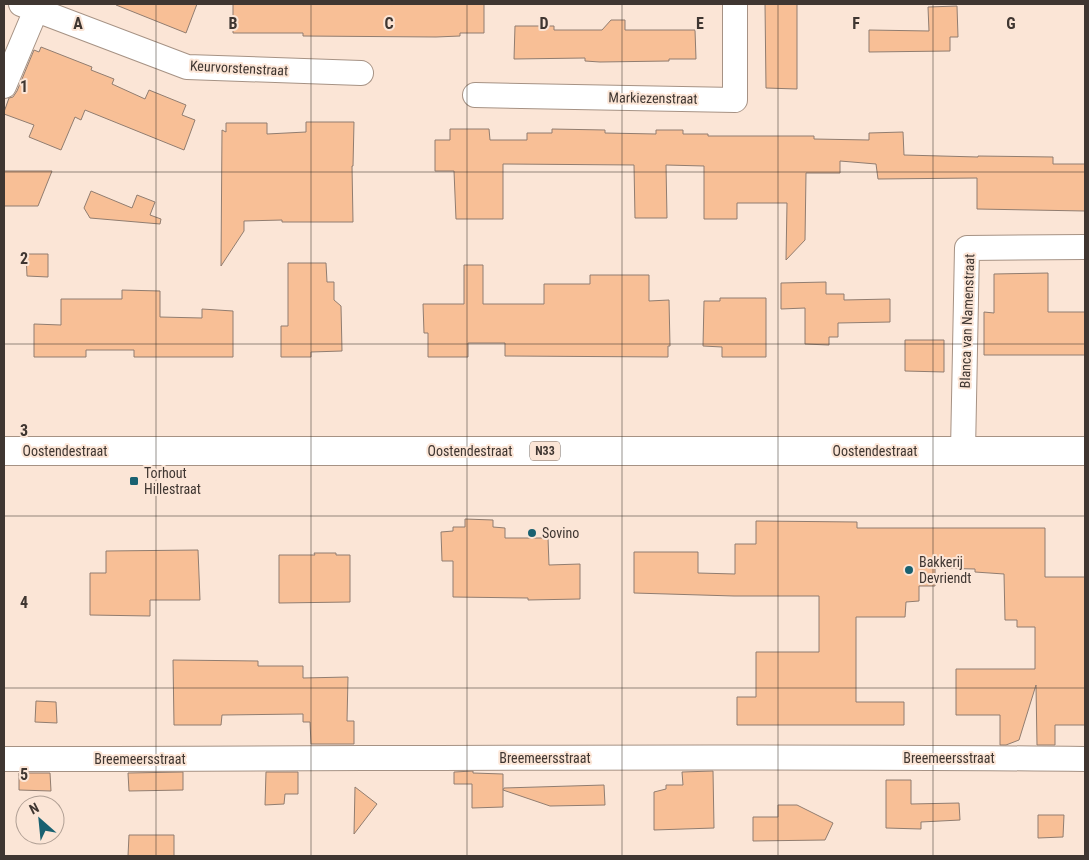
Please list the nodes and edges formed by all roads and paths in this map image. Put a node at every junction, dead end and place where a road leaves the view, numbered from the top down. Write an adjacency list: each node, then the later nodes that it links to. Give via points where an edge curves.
1 (735, 4): 5 (street, Markiezenstraat, via 735,100)
2 (29, 7): 3 (street, Keurvorstenstraat, via 187,66); 4 (street, Keurvorstenstraat)
3 (361, 73)
4 (4, 86)
5 (475, 95)
6 (1085, 248): 8 (street, Blanca van Namenstraat, via 967,248)
7 (4, 451): 8 (main road, Oostendestraat / N33)
8 (964, 451): 9 (main road, Oostendestraat / N33)
9 (1085, 451)
10 (4, 759): 11 (street, Breemeersstraat, via 753,756)
11 (1085, 759)

